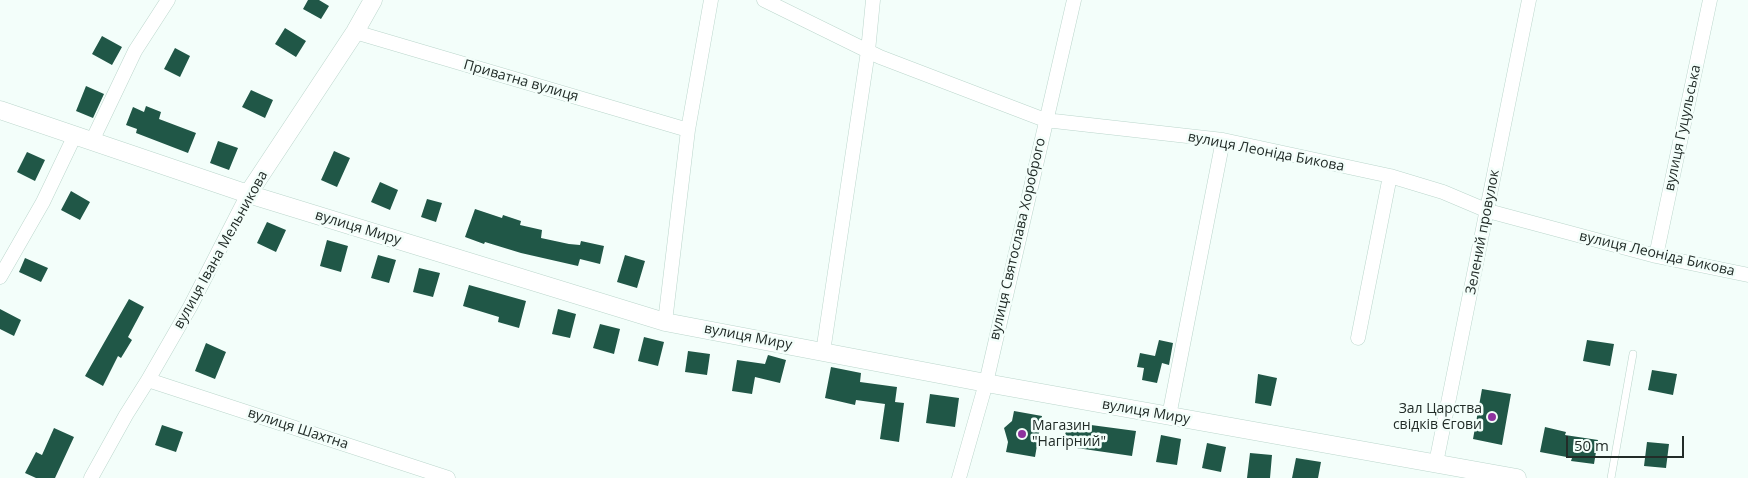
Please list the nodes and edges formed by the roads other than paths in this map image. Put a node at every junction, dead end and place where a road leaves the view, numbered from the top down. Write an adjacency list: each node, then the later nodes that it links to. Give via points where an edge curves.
1 (168, 0): 16 (street, via 136,51)
2 (373, 0): 9 (street, вулиця Івана Мельникова)
3 (711, 0): 13 (street)
4 (764, 0): 10 (street, вулиця Леоніда Бикова)
5 (873, 0): 10 (street)
6 (1074, 0): 12 (street, вулиця Святослава Хороброго)
7 (1529, 0): 19 (street, Зелений провулок)
8 (1710, 0): 20 (street, вулиця Гуцульська)
9 (355, 32): 13 (street, Приватна вулиця); 18 (street, вулиця Івана Мельникова)
10 (868, 51): 12 (street, вулиця Леоніда Бикова); 25 (street)
11 (0, 110): 14 (street, вулиця Миру)
12 (1045, 120): 15 (street, вулиця Леоніда Бикова); 28 (street, вулиця Святослава Хороброго)
13 (688, 130): 23 (street)
14 (75, 135): 16 (street, вулиця Миру); 22 (street)
15 (1223, 140): 17 (street, вулиця Леоніда Бикова); 29 (street)
16 (92, 141): 18 (street, вулиця Миру)
17 (1390, 176): 19 (street, вулиця Леоніда Бикова, via 1443,192); 24 (street)
18 (248, 194): 23 (street, вулиця Миру); 27 (street, вулиця Івана Мельникова)
19 (1488, 211): 20 (street, вулиця Леоніда Бикова); 30 (street, Зелений провулок)
20 (1656, 256): 21 (street, вулиця Леоніда Бикова)
21 (1748, 275)
22 (0, 277)
23 (665, 322): 25 (street, вулиця Миру)
24 (1358, 338)
25 (823, 352): 28 (street, вулиця Миру)
26 (1633, 354): 35 (lane)
27 (148, 380): 31 (street, вулиця Івана Мельникова); 32 (street, вулиця Шахтна)
28 (986, 383): 29 (street, вулиця Миру); 33 (street, вулиця Святослава Хороброго)
29 (1169, 416): 30 (street, вулиця Миру)
30 (1436, 464): 34 (street, вулиця Миру)
31 (91, 478)
32 (448, 478)
33 (959, 478)
34 (1517, 478)
35 (1611, 478)

